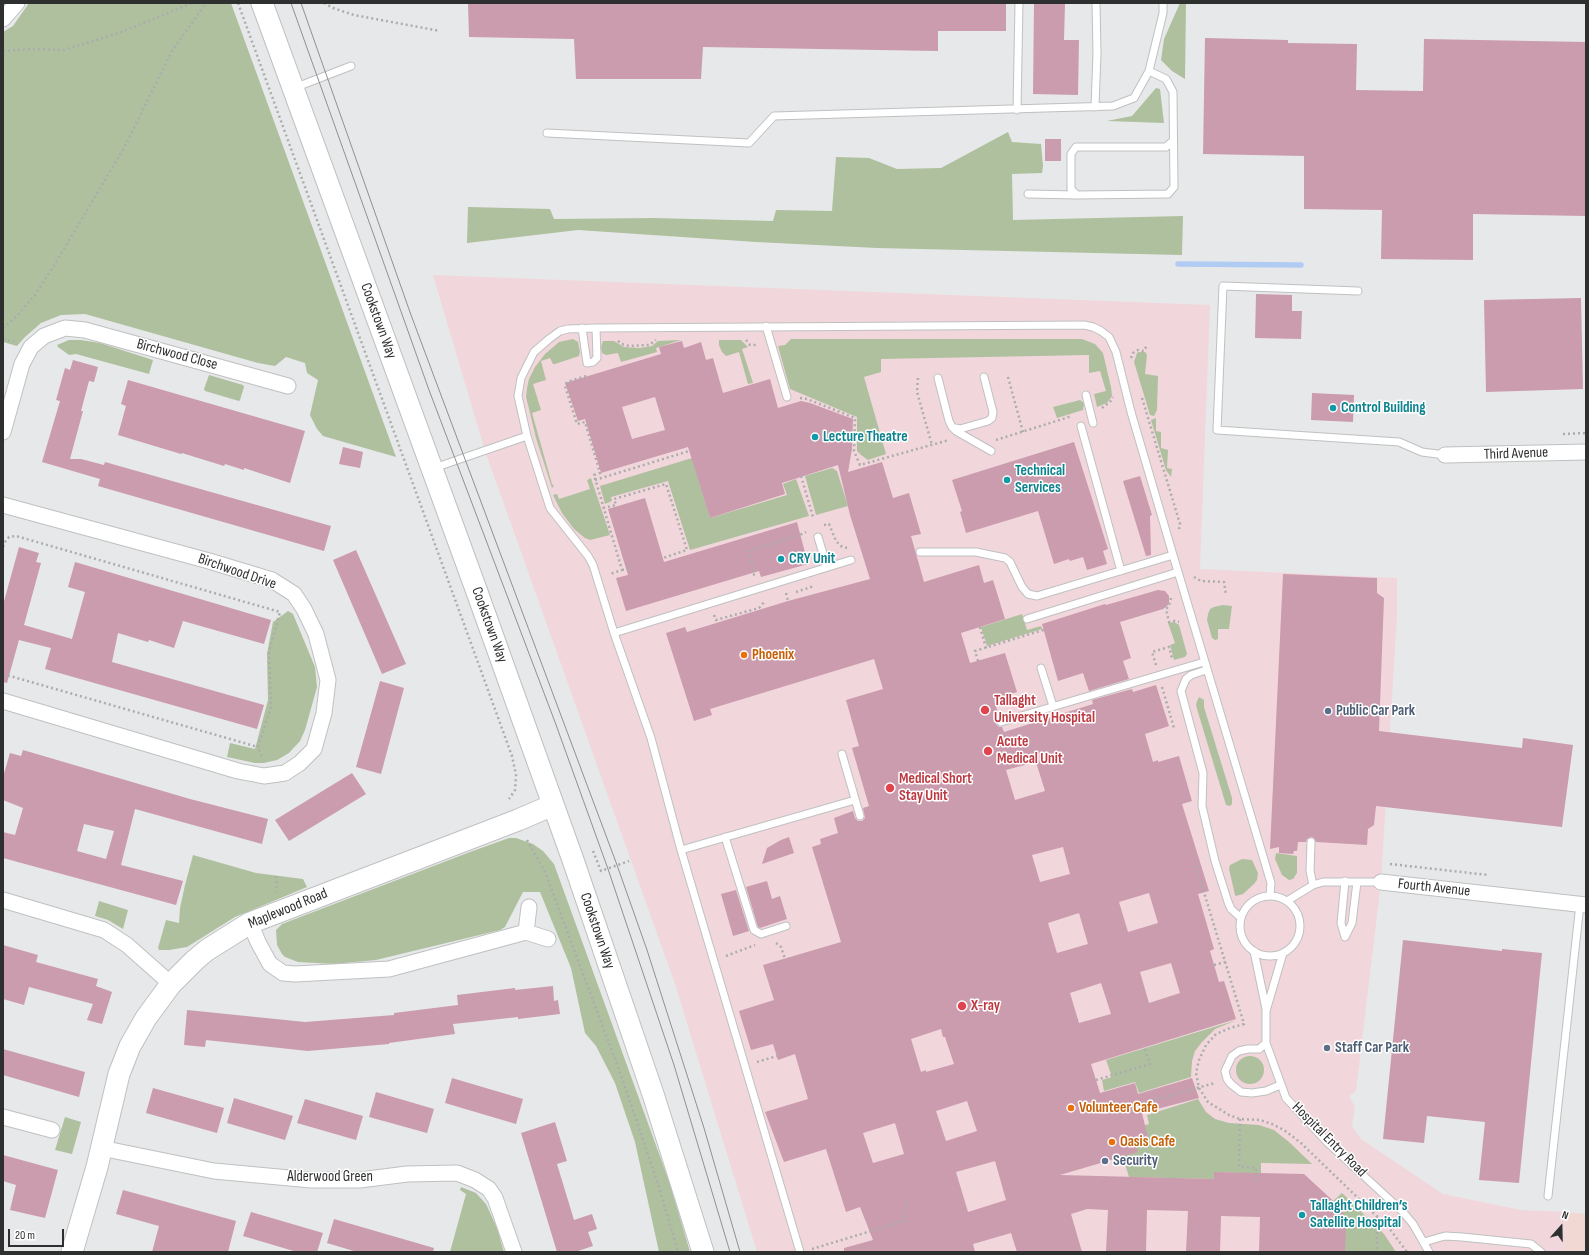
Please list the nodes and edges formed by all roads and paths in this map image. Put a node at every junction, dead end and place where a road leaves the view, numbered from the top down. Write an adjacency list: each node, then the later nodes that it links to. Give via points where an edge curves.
1 (17, 3): 10 (street)
2 (192, 3): 12 (path, via 119,33 64,50 30,49)
3 (206, 3): 24 (path, via 172,51 124,148 55,264 34,295)
4 (238, 3): 107 (path, via 512,756 516,775 515,790)
5 (262, 3): 15 (street, Cookstown Way)
6 (324, 3): 11 (path, via 354,15)
7 (1020, 3): 17 (lane)
8 (1096, 3): 16 (lane, via 1098,53)
9 (1163, 3): 14 (lane, via 1163,13)
10 (3, 19)
11 (440, 32)
12 (3, 52)
13 (351, 66): 15 (lane)
14 (1149, 71): 16 (lane, via 1134,98 1113,106); 19 (lane, via 1166,80 1173,92)
15 (294, 88): 58 (street, Cookstown Way)
16 (1095, 106): 17 (lane)
17 (1017, 110): 18 (lane, via 774,116 749,143)
18 (547, 133)
19 (1173, 142): 21 (lane, via 1174,187 1168,194); 21 (lane, via 1166,147 1076,146 1071,154 1071,189)
20 (1028, 194): 21 (lane)
21 (1077, 195)
22 (1358, 291): 57 (lane, via 1223,286 1216,430 1399,442 1422,452)
23 (766, 326): 26 (lane); 31 (lane); 70 (lane, via 1093,327 1110,337 1116,352)
24 (3, 328): 27 (path)
25 (582, 328): 26 (lane); 28 (lane, via 587,363 597,358); 50 (lane, via 560,331 541,345 529,360 521,378 518,396)
26 (596, 328): 28 (lane)
27 (3, 334)
28 (596, 338): 29 (path, via 616,339 629,346 649,345)
29 (658, 338)
30 (740, 338): 31 (path, via 750,345)
31 (771, 344): 43 (lane)
32 (1147, 345): 33 (path, via 1144,351 1138,350 1133,353)
33 (1131, 360)
34 (590, 375): 60 (path, via 567,382 565,386 577,424 585,422 600,473 594,475)
35 (984, 377): 47 (lane, via 993,412 992,418 960,429)
36 (1008, 377): 49 (path)
37 (918, 378): 53 (path, via 916,392)
38 (938, 378): 47 (lane, via 949,421)
39 (288, 386): 48 (street, Birchwood Close, via 85,330 65,328 44,336 31,347 22,364)
40 (1114, 394): 44 (path, via 1105,407)
41 (1086, 395): 44 (lane)
42 (1142, 396): 66 (path, via 1180,524)
43 (787, 397): 53 (path, via 807,399 855,418 854,451 860,465)
44 (1089, 411): 45 (lane); 49 (path)
45 (1093, 423)
46 (1081, 426): 76 (lane)
47 (954, 428): 52 (lane)
48 (3, 432)
49 (1023, 432): 52 (path)
50 (527, 436): 58 (lane); 91 (lane, via 550,508 593,565)
51 (950, 440): 53 (path)
52 (980, 444): 55 (lane)
53 (932, 445)
54 (689, 451): 60 (path)
55 (990, 451)
56 (1586, 452): 57 (street, Third Avenue)
57 (1445, 455)
58 (432, 469): 109 (street, Cookstown Way)
59 (801, 476): 63 (path)
60 (595, 480): 62 (path)
61 (3, 505): 100 (street, Birchwood Drive, via 272,580 294,594 304,609 316,634 328,680 324,713 314,749 285,773 264,776 238,771)
62 (604, 508): 71 (path, via 616,504 614,499 666,484 687,550); 75 (path)
63 (813, 517)
64 (823, 525): 72 (path, via 828,524 836,541 846,547)
65 (811, 529): 78 (path, via 749,551 756,574)
66 (1180, 534)
67 (818, 537): 73 (lane)
68 (3, 547): 104 (path, via 9,537 16,536 280,612 269,652 271,707)
69 (920, 552): 76 (lane, via 976,552 1005,558 1010,562 1022,587 1028,594 1037,596)
70 (1172, 556): 76 (lane); 77 (lane)
71 (663, 558)
72 (851, 560): 73 (lane)
73 (827, 567): 86 (lane)
74 (631, 568): 75 (path)
75 (622, 570): 80 (path, via 610,574)
76 (1121, 571)
77 (1178, 572): 87 (lane); 94 (lane)
78 (748, 576)
79 (1193, 576): 84 (path, via 1201,581 1224,582)
80 (612, 580)
81 (820, 584): 83 (path, via 798,592)
82 (1170, 592): 89 (path, via 1171,602 1166,609 1170,622)
83 (779, 595)
84 (1226, 595)
85 (766, 600): 86 (path, via 759,608 716,620)
86 (711, 603): 91 (lane)
87 (1038, 615): 88 (lane); 92 (path, via 1043,630)
88 (1027, 619)
89 (1180, 623)
90 (980, 628): 92 (path)
91 (614, 633): 114 (lane, via 651,738)
92 (986, 648): 93 (path, via 975,651)
93 (978, 661)
94 (1204, 662): 97 (lane); 99 (lane)
95 (1174, 663): 99 (path, via 1169,647 1152,652)
96 (1041, 668): 101 (lane)
97 (1206, 670): 124 (lane, via 1272,883); 129 (lane, via 1186,679 1181,691 1203,773 1202,806 1215,860 1231,909)
98 (3, 674): 104 (path)
99 (1159, 675): 101 (lane); 103 (path)
100 (3, 701)
101 (1053, 706): 102 (lane)
102 (1001, 722)
103 (1174, 728)
104 (258, 747): 106 (path)
105 (842, 754): 108 (lane)
106 (264, 763)
107 (509, 799)
108 (855, 800): 110 (lane); 111 (lane)
109 (553, 805): 130 (street, Maplewood Road); 166 (street, Cookstown Way, via 650,1086)
110 (860, 816)
111 (725, 837): 114 (lane); 131 (lane, via 754,930 761,934)
112 (527, 840): 165 (path, via 545,872 622,1078)
113 (1311, 842): 122 (lane, via 1310,871)
114 (681, 850): 138 (lane)
115 (593, 852): 116 (path, via 601,871)
116 (629, 861)
117 (1196, 866): 140 (path)
118 (276, 876): 123 (path)
119 (1345, 881): 120 (lane, Fourth Avenue); 120 (lane, via 1341,923 1345,937 1352,923); 122 (lane, Fourth Avenue)
120 (1357, 882): 121 (lane, Fourth Avenue)
121 (1381, 882): 127 (street, Fourth Avenue)
122 (1313, 885): 126 (lane, Fourth Avenue)
123 (278, 892)
124 (1270, 896): 126 (lane); 129 (lane, via 1251,903)
125 (3, 900): 142 (street, via 104,930 127,945)
126 (1287, 901): 137 (lane, via 1299,918 1300,928 1291,947)
127 (1583, 904): 158 (lane)
128 (529, 907): 132 (street)
129 (1241, 918): 136 (lane, via 1242,937)
130 (250, 923): 132 (street, via 270,964 283,973 295,974 389,969); 142 (street, Maplewood Road, via 207,950)
131 (786, 926)
132 (526, 932): 133 (street)
133 (548, 939)
134 (762, 942): 138 (path, via 735,954)
135 (773, 942): 139 (path, via 781,947)
136 (1254, 951): 137 (lane, via 1273,956); 143 (lane, Hospital Entry Road)
137 (1283, 952): 143 (lane, Hospital Entry Road)
138 (714, 959): 147 (lane)
139 (785, 959)
140 (1225, 962): 141 (path); 151 (path, via 1244,1024 1216,1034 1206,1045 1196,1073)
141 (1214, 965)
142 (171, 984): 156 (street, Maplewood Road, via 146,1018 130,1046 119,1074)
143 (1266, 1011): 144 (lane, Hospital Entry Road)
144 (1266, 1043): 148 (lane, via 1259,1049 1239,1051 1232,1056 1225,1071); 150 (lane, Hospital Entry Road)
145 (1144, 1047): 149 (path, via 1150,1064)
146 (777, 1056): 147 (path)
147 (745, 1065): 162 (lane)
148 (1227, 1079): 150 (lane, via 1241,1092 1266,1090); 151 (path)
149 (1096, 1080)
150 (1280, 1085): 161 (lane, Hospital Entry Road, via 1286,1098 1328,1143 1402,1210)
151 (1199, 1088): 152 (path); 154 (path, via 1208,1102)
152 (1139, 1104)
153 (3, 1117): 155 (street)
154 (1240, 1119): 157 (path, via 1239,1166 1256,1168); 160 (path, via 1260,1120 1284,1130 1301,1143)
155 (52, 1130)
156 (101, 1148): 163 (street, Maplewood Road); 164 (street, Alderwood Green, via 214,1171 311,1180 360,1180 407,1174 457,1174 475,1180 489,1189 495,1198)
157 (1255, 1181)
158 (1548, 1196)
159 (907, 1201): 162 (path, via 904,1221)
160 (1377, 1217): 167 (path); 168 (path)
161 (1424, 1242): 169 (lane, Hospital Entry Road); 170 (lane, via 1445,1236 1462,1237 1531,1244)
162 (804, 1251)
163 (72, 1252)
164 (514, 1252)
165 (678, 1252)
166 (703, 1252)
167 (1377, 1252)
168 (1407, 1252)
169 (1429, 1252)
170 (1541, 1252)

